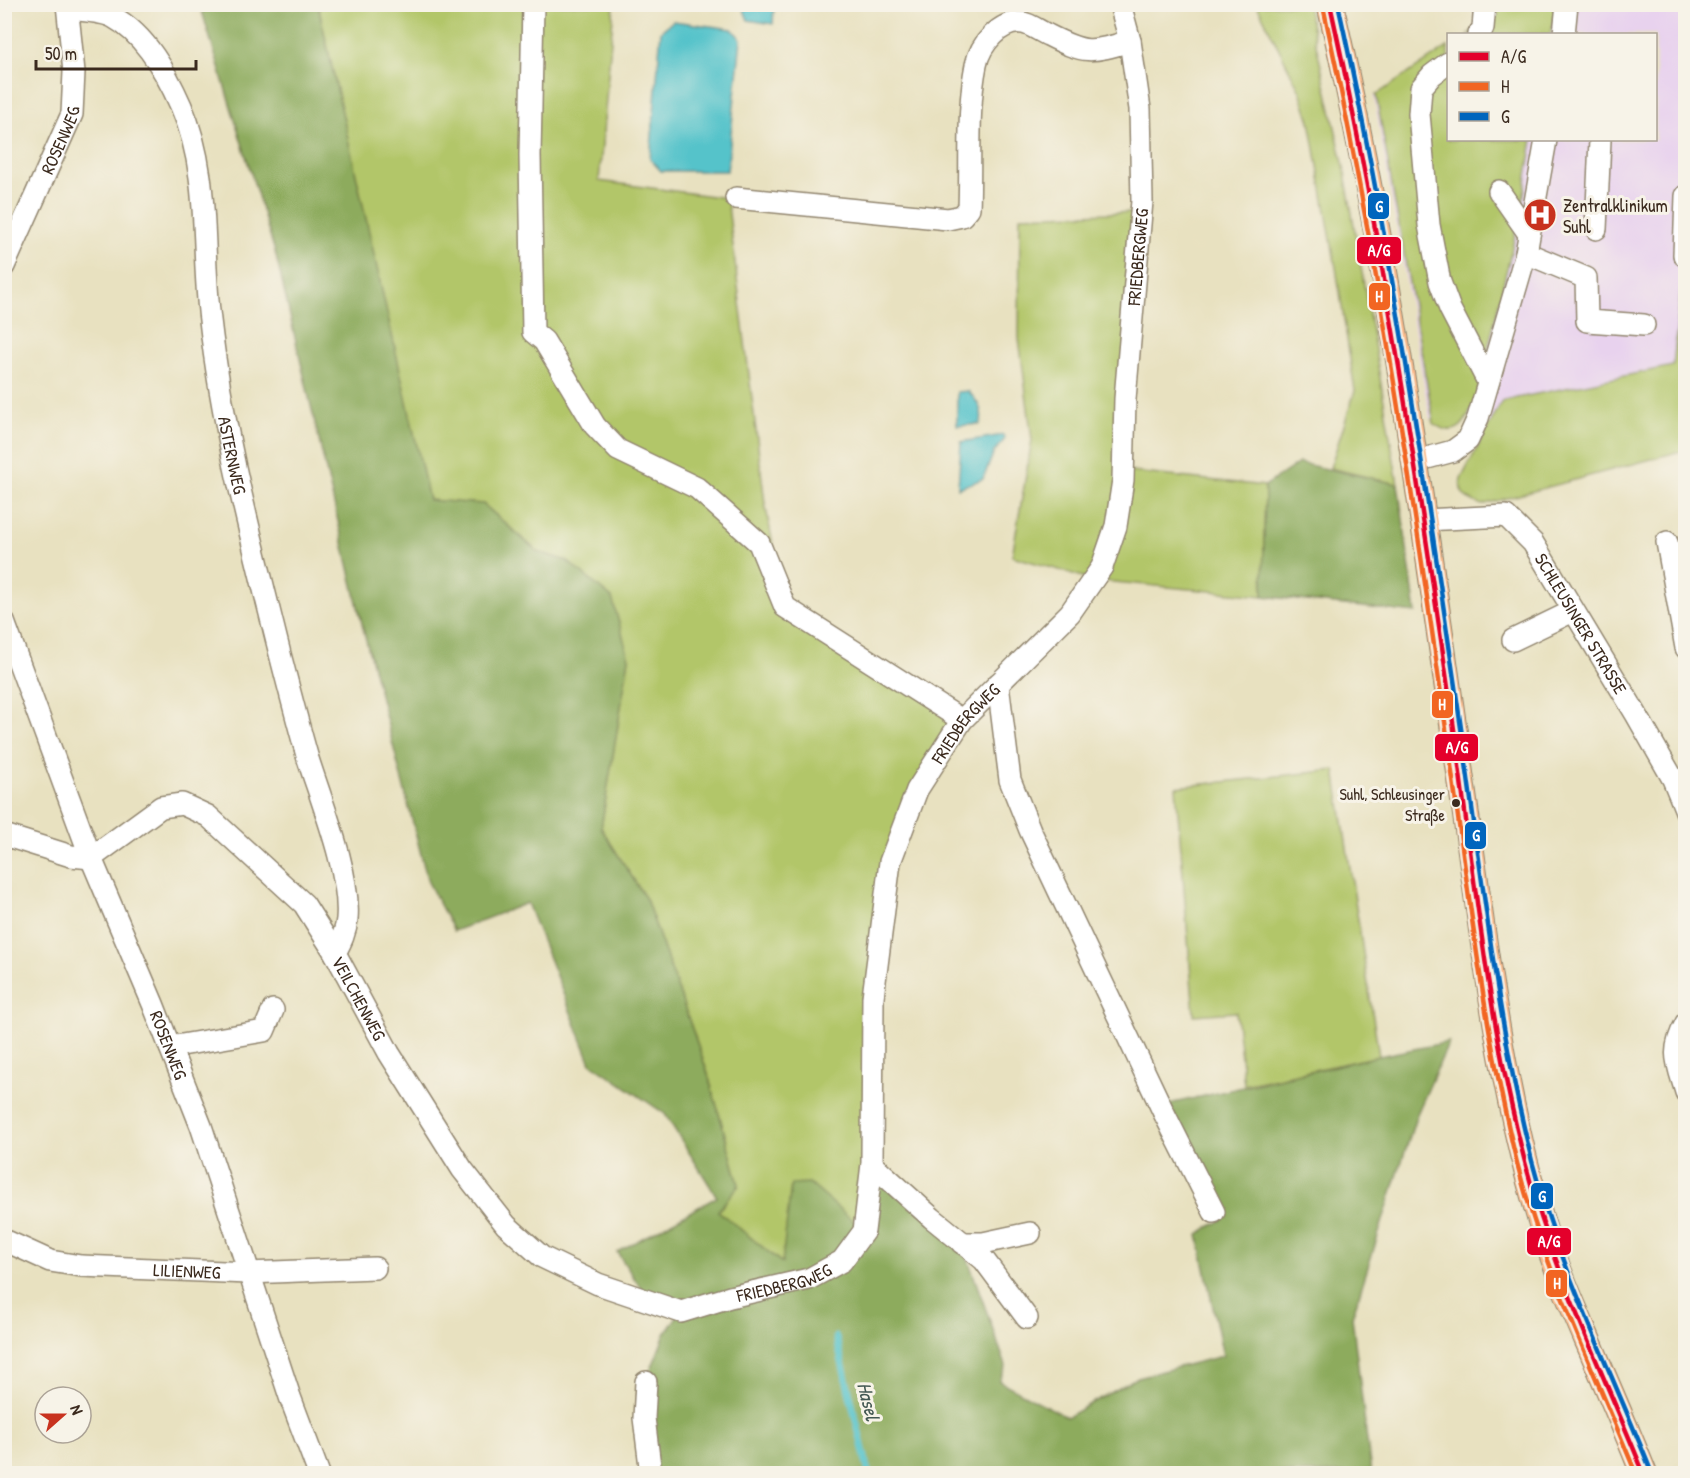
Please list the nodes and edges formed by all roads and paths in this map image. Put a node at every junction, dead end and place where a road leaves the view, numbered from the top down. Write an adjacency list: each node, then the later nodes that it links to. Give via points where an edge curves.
1 (533, 4): 30 (street, via 532,332 544,340 595,426 618,450 698,488 759,543 785,607)
2 (1120, 4): 9 (street, FRIEDBERGWEG)
3 (1330, 4): 22 (main road, via 1378,227)
4 (1485, 4): 7 (street)
5 (1567, 4): 8 (street)
6 (68, 7): 19 (street, ROSENWEG, via 74,72 72,114); 35 (street, ASTERNWEG, via 111,16 133,31 161,66 182,108 196,153 203,200 209,318 236,473 300,732 346,886 347,919)
7 (1480, 33)
8 (1564, 33)
9 (1130, 41): 15 (street, via 1098,51 1074,49 1023,23 1002,27 988,38 976,64 969,208 962,216 948,219); 29 (street, FRIEDBERGWEG, via 1140,109 1142,201 1125,399 1123,480 1116,526 1102,567 1070,613)
10 (1447, 64): 21 (street, via 1421,88 1419,114 1429,225 1440,282 1450,309)
11 (1546, 141): 17 (street)
12 (1600, 141): 16 (street)
13 (1499, 191): 17 (street)
14 (1686, 196): 18 (street)
15 (736, 198)
16 (1596, 229)
17 (1527, 244): 20 (street, via 1586,278 1587,321); 21 (street)
18 (1686, 255)
19 (4, 266)
20 (1644, 325)
21 (1488, 382): 22 (street, via 1468,440 1453,451)
22 (1416, 461): 23 (main road)
23 (1424, 520): 25 (street, SCHLEUSINGER STRASSE, via 1506,516 1533,543); 52 (main road, via 1494,1006 1518,1131 1539,1216 1566,1291)
24 (1667, 542): 28 (street)
25 (1573, 611): 27 (street); 31 (street, SCHLEUSINGER STRASSE)
26 (4, 622): 34 (street, ROSENWEG)
27 (1513, 640)
28 (1686, 648)
29 (998, 684): 30 (street, FRIEDBERGWEG); 41 (street, via 1010,780 1030,830)
30 (962, 720): 40 (street, FRIEDBERGWEG, via 917,790 890,862 873,997)
31 (1679, 773): 32 (street, SCHLEUSINGER STRASSE)
32 (1686, 811)
33 (4, 836): 34 (street)
34 (91, 858): 35 (street, VEILCHENWEG, via 161,807 182,804 208,816 304,903); 38 (street, ROSENWEG)
35 (335, 953): 47 (street, VEILCHENWEG, via 395,1063 462,1169 506,1225 542,1257 598,1284)
36 (273, 1010): 38 (street, via 264,1031)
37 (1686, 1023): 39 (street, via 1675,1056)
38 (170, 1047): 46 (street, ROSENWEG, via 201,1126)
39 (1686, 1092)
40 (872, 1164): 44 (street); 47 (street, FRIEDBERGWEG, via 864,1231 842,1261 809,1279)
41 (1214, 1212)
42 (1030, 1233): 44 (street, via 983,1243)
43 (4, 1240): 46 (street, LILIENWEG, via 50,1261 81,1266)
44 (962, 1243): 48 (street, via 984,1260)
45 (375, 1268): 46 (street, LILIENWEG)
46 (248, 1273): 50 (street, ROSENWEG)
47 (681, 1312)
48 (1027, 1318)
49 (646, 1382): 51 (street, via 644,1418)
50 (319, 1473)
51 (651, 1473)
52 (1644, 1473)

